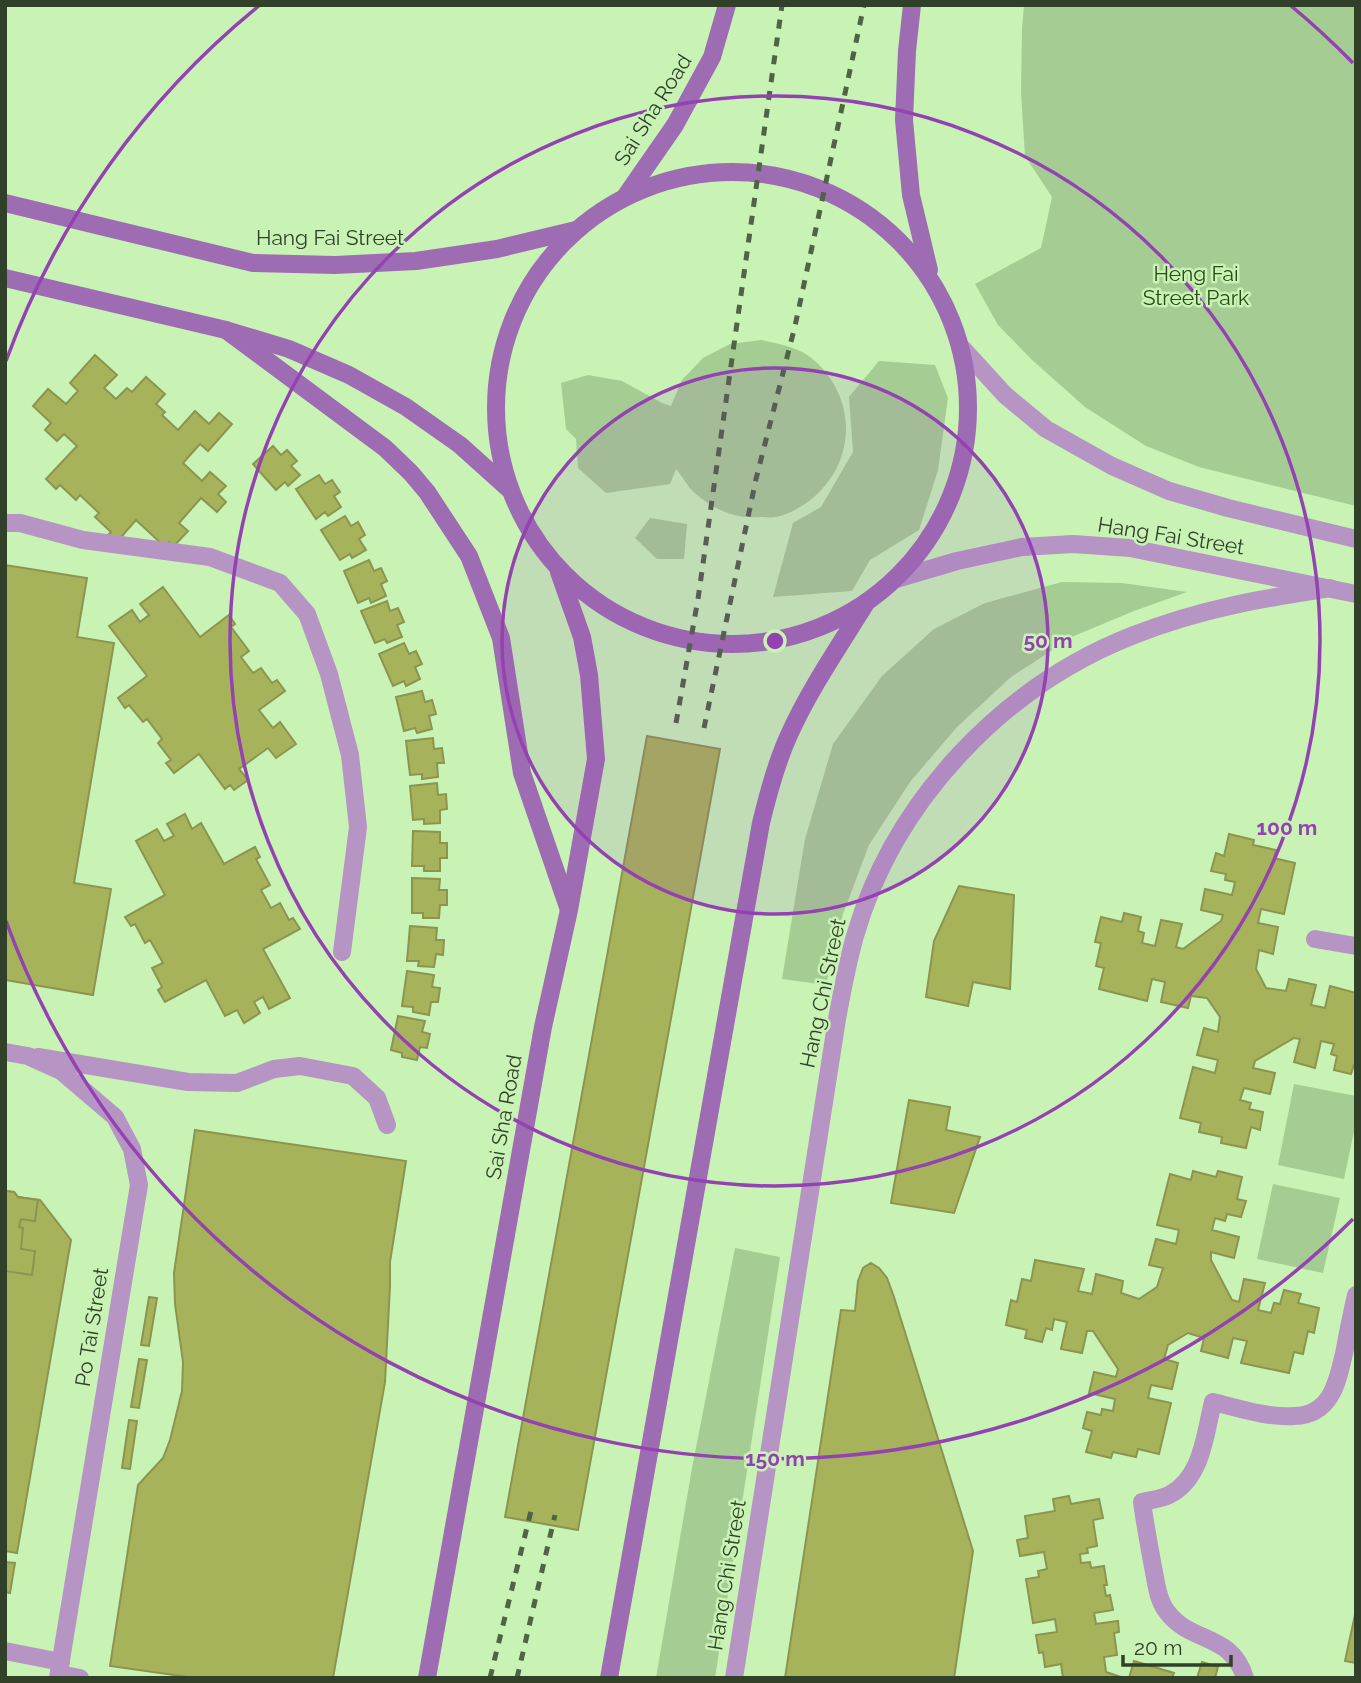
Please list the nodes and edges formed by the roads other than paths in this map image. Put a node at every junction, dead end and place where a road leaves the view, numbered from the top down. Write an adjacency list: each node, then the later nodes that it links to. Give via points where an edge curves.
1 (727, 5): 3 (main road, Sai Sha Road, via 712,57 675,125)
2 (912, 5): 6 (main road, via 904,120 911,195)
3 (625, 197): 5 (main road); 6 (main road, via 692,175 763,173 831,193 870,215)
4 (5, 203): 5 (main road, Hang Fai Street, via 254,263 416,261 497,249)
5 (576, 230): 10 (main road, via 544,264 519,305 502,349 495,395 496,431)
6 (929, 270): 9 (main road)
7 (5, 278): 8 (main road)
8 (226, 330): 10 (main road, via 289,349 349,375 460,445); 18 (main road, via 385,448 427,492 469,556 501,638 522,773)
9 (963, 349): 12 (street, Hang Fai Street, via 1005,395 1046,429 1112,466 1181,494); 14 (main road, via 970,388 961,471 944,515)
10 (509, 489): 13 (main road, via 529,530)
11 (5, 523): 21 (street, via 83,540 210,557 280,583 307,614 329,674 349,755 358,827)
12 (1356, 539)
13 (558, 568): 17 (main road, via 593,599 634,623 712,643 793,636); 18 (main road, Sai Sha Road, via 582,637 596,759)
14 (896, 579): 15 (street, Hang Fai Street, via 1021,547 1073,544 1130,548); 17 (main road)
15 (1330, 588): 16 (street, Hang Fai Street); 31 (street, Hang Chi Street, via 1232,605 1179,620 1133,635 1050,678 966,747 913,813 891,852 855,935 836,1019)
16 (1356, 594)
17 (866, 603): 30 (main road, via 789,735 761,823)
18 (569, 910): 29 (main road, Sai Sha Road, via 543,1027)
19 (1315, 939): 20 (street)
20 (1356, 946)
21 (342, 952)
22 (5, 1052): 23 (street, Po Tai Street)
23 (28, 1056): 24 (street, via 188,1082 237,1083 274,1069 300,1066 340,1073 353,1076 377,1098); 27 (street, Po Tai Street, via 61,1071 115,1117 132,1149 139,1185)
24 (387, 1125)
25 (1356, 1295): 32 (street, via 1337,1384 1328,1400 1296,1417 1213,1402 1200,1457 1189,1479 1169,1495 1142,1502 1164,1608 1191,1633 1223,1645 1242,1667)
26 (5, 1651): 27 (street)
27 (59, 1671): 28 (street)
28 (80, 1678)
29 (427, 1678)
30 (609, 1678)
31 (734, 1678)
32 (1245, 1678)

